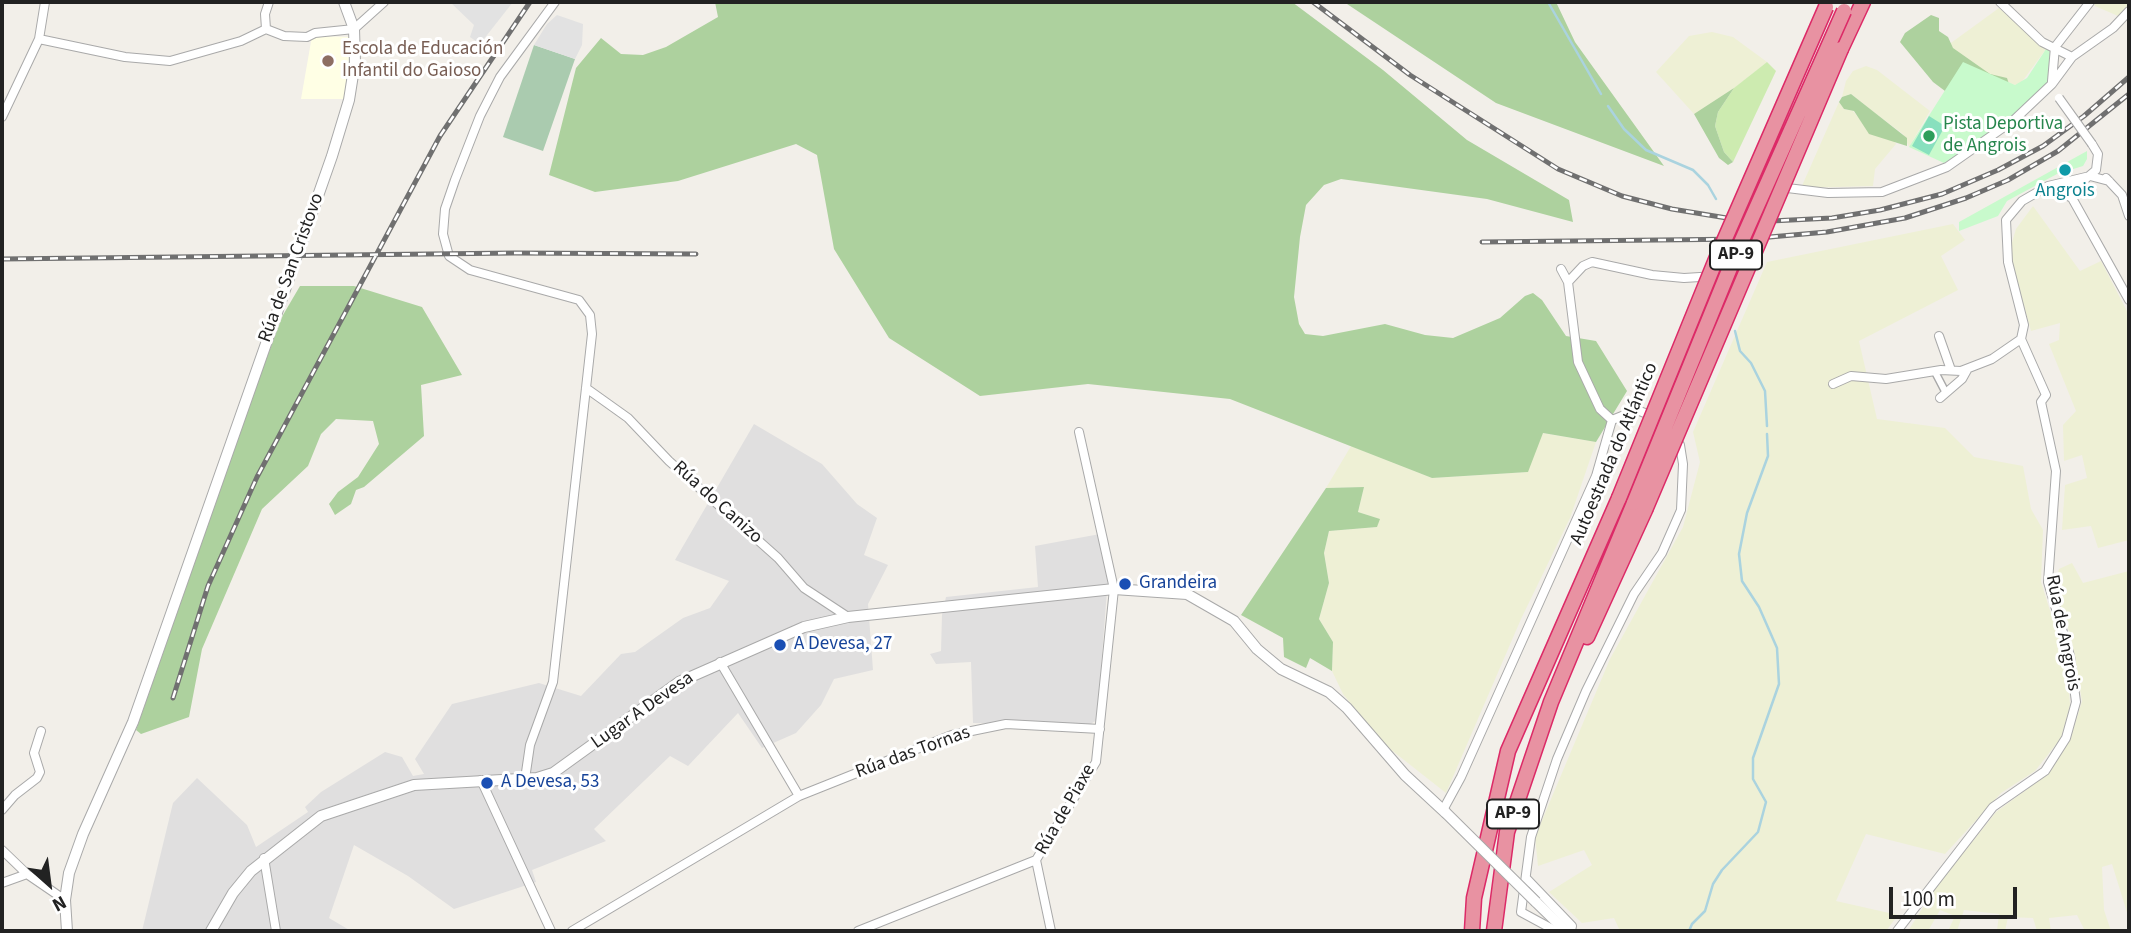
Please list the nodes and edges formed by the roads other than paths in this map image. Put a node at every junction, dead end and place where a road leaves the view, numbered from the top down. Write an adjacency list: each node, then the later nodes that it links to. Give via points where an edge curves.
1 (45, 2): 14 (street)
2 (269, 2): 12 (street)
3 (344, 2): 13 (street, Rúa de San Cristovo)
4 (384, 2): 13 (street)
5 (555, 2): 34 (street, via 500,77 480,116 452,189 443,234 449,256 470,270 579,300 590,314 592,334)
6 (1863, 2): 38 (highway, bridge)
7 (2000, 2): 15 (street, via 2042,42)
8 (2090, 2): 15 (street)
9 (1827, 4): 63 (highway, Autoestrada do Atlántico / AP-9, bridge, via 1508,751 1474,898)
10 (1847, 6): 38 (highway, Autoestrada do Atlántico / AP-9, bridge, via 1734,258)
11 (2129, 11): 16 (street)
12 (266, 29): 13 (street, via 307,37); 14 (street, via 170,61 125,57)
13 (354, 29): 55 (street, Rúa de San Cristovo, via 349,100 332,156 133,722 69,873)
14 (39, 39): 18 (street)
15 (2055, 47): 16 (street); 17 (street)
16 (2071, 57): 17 (street)
17 (2052, 84): 19 (street, bridge, via 2098,154); 26 (street, via 2014,120 1947,167 1882,192 1828,193 1761,185 1716,276 1652,275 1592,262)
18 (2, 117)
19 (2096, 168): 20 (street); 21 (street)
20 (2090, 176): 21 (street); 22 (street); 23 (street, via 2076,187)
21 (2109, 181): 24 (street, via 2122,195)
22 (2038, 191): 23 (street, via 2059,191); 29 (street, Rúa de Angrois, via 2008,215 2006,226 2008,262 2024,325)
23 (2072, 198): 27 (street)
24 (2129, 216)
25 (1561, 269): 26 (street)
26 (1568, 282): 36 (street, via 1578,362 1600,410)
27 (2129, 300)
28 (1939, 336): 30 (street)
29 (2021, 339): 31 (street); 67 (street, Rúa de Angrois, via 2046,395 2041,402 2056,471 2048,582 2070,656 2076,702 2066,738 2045,771 1993,807)
30 (1951, 370): 31 (street); 32 (street)
31 (1967, 370): 35 (street)
32 (1935, 372): 33 (street, via 1886,379 1851,376); 35 (street)
33 (1833, 384)
34 (586, 388): 40 (street, Rúa do Canizo, via 628,418 778,558 804,588); 44 (street, via 553,682 530,745)
35 (1943, 395)
36 (1612, 420): 48 (street, via 1596,476); 53 (street, via 1637,410 1661,419 1680,445 1681,510 1662,553 1634,594 1572,723 1531,837)
37 (1079, 432): 39 (street)
38 (1639, 506): 64 (highway, Autoestrada do Atlántico / AP-9, via 1551,702 1507,832)
39 (1114, 589): 40 (street, Lugar A Devesa); 42 (street); 48 (street, Lugar A Devesa, via 1187,594 1234,621 1281,669 1329,692 1347,708 1405,775)
40 (848, 617): 41 (street, Lugar A Devesa, via 804,627)
41 (720, 662): 44 (street, Lugar A Devesa, via 670,688 568,766); 46 (street)
42 (1100, 729): 46 (street, Rúa das Tornas, via 1006,724 952,735); 51 (street, Rúa de Piaxe, via 1096,762)
43 (41, 731): 47 (street, via 34,753 40,772)
44 (525, 779): 45 (street, Lugar A Devesa)
45 (481, 780): 50 (street, Lugar A Devesa, via 414,785 344,806 313,821); 59 (street)
46 (799, 796): 60 (street, Rúa das Tornas)
47 (2, 810)
48 (1444, 811): 66 (street, Lugar A Devesa, bridge)
49 (2, 850): 52 (street)
50 (264, 858): 57 (street, Lugar A Devesa, via 240,883); 58 (street)
51 (1036, 860): 61 (street); 62 (street, Rúa de Piaxe)
52 (27, 874): 54 (street); 55 (street)
53 (1526, 877): 65 (street, via 1521,912); 66 (street, via 1572,926)
54 (2, 883)
55 (65, 900): 56 (street, Rúa de San Cristovo)
56 (67, 931)
57 (211, 931)
58 (276, 931)
59 (551, 931)
60 (572, 931)
61 (858, 931)
62 (1051, 931)
63 (1472, 931)
64 (1494, 931)
65 (1556, 931)
66 (1569, 931)
67 (1897, 931)

